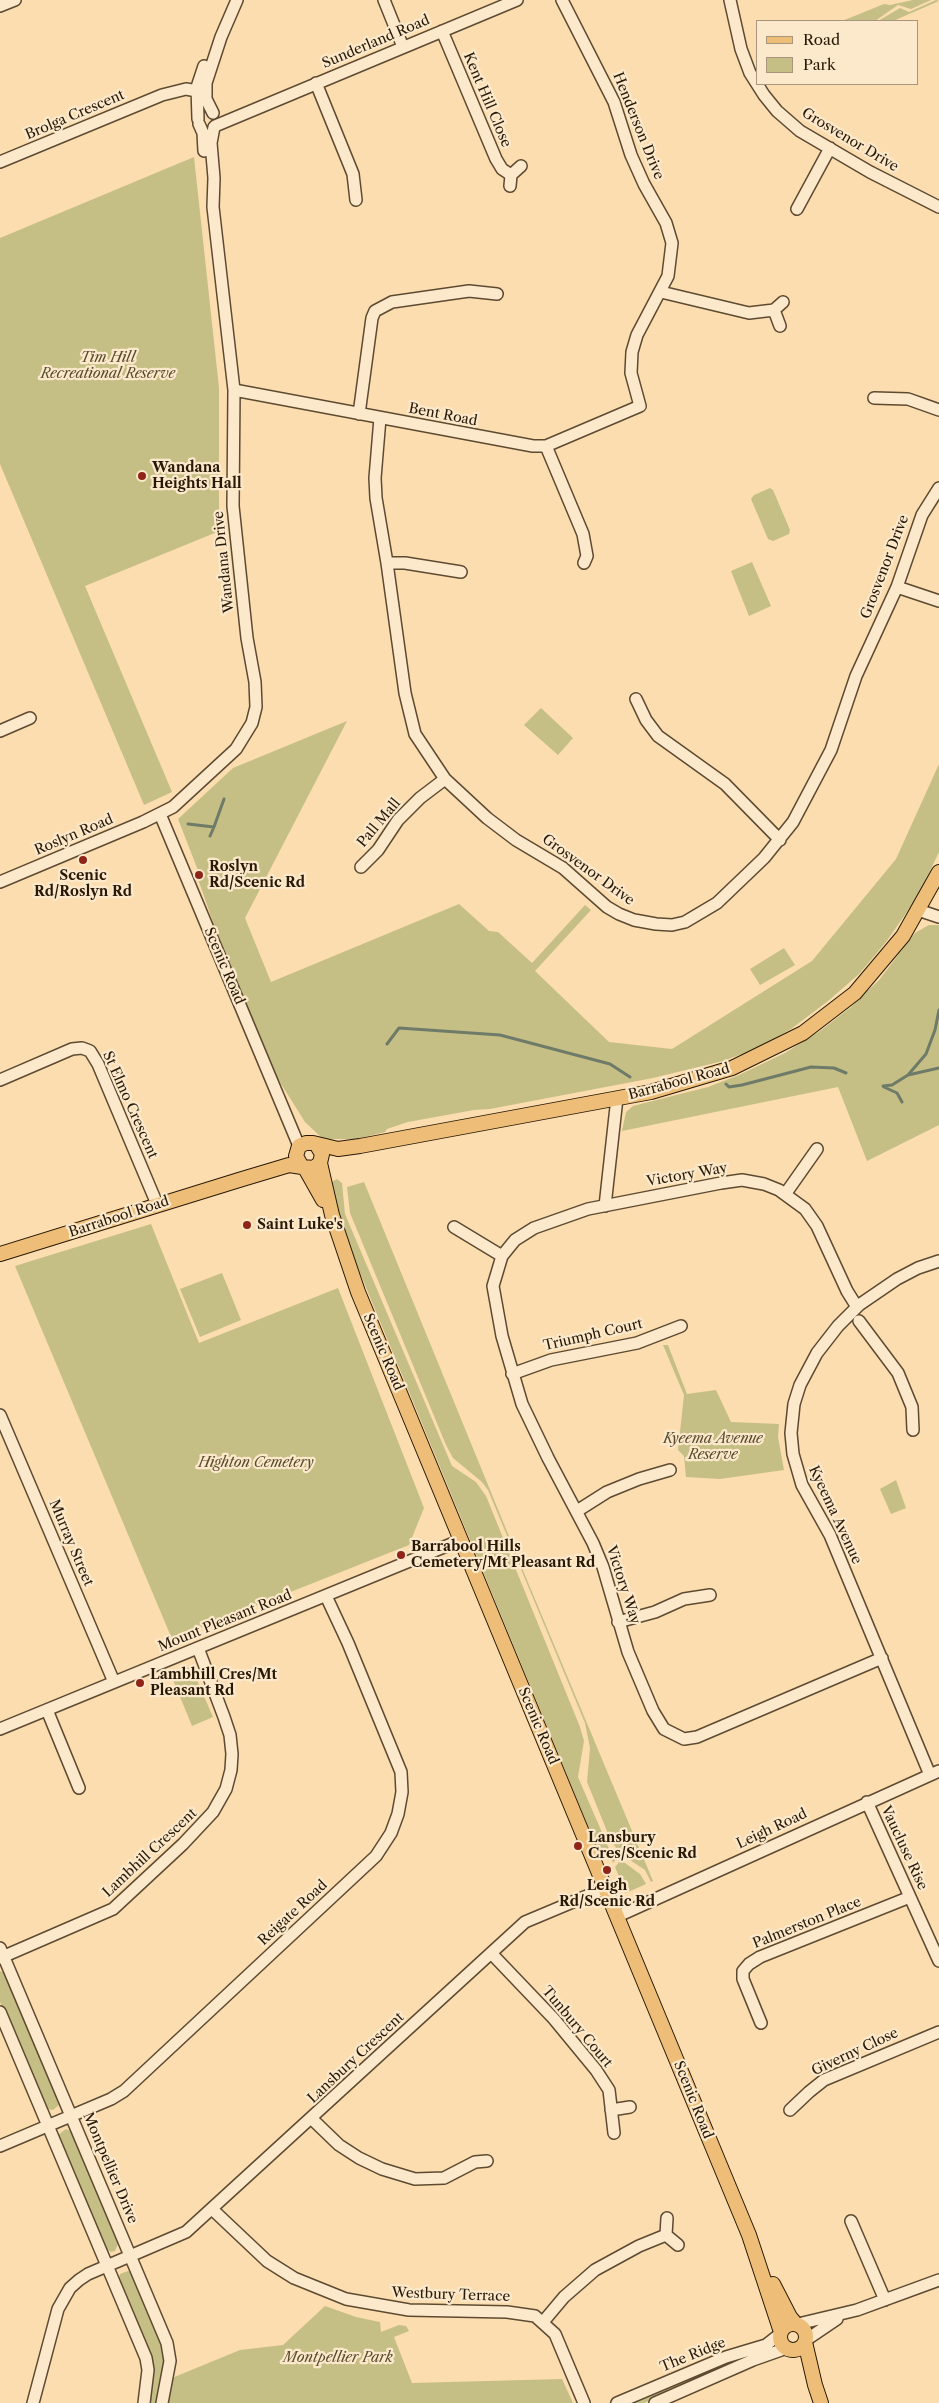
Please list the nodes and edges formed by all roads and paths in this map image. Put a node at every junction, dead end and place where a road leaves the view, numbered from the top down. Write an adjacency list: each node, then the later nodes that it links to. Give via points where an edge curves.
1 (16, 0): 8 (street)
2 (237, 0): 14 (street, Wandana Drive, via 202,68)
3 (384, 0): 10 (street)
4 (517, 0): 7 (street, Sunderland Road)
5 (562, 0): 24 (street, Henderson Drive, via 614,102 639,175 666,223 673,253 668,276)
6 (730, 0): 11 (street, Grosvenor Drive, via 740,49)
7 (499, 4): 9 (street, Sunderland Road)
8 (0, 6)
9 (442, 31): 10 (street, Sunderland Road); 19 (street, Kent Hill Close, via 496,159 511,180)
10 (403, 47): 12 (street, Sunderland Road)
11 (756, 82)
12 (316, 83): 15 (street, Sunderland Road); 20 (street, via 353,174)
13 (758, 85): 17 (street, Grosvenor Drive, via 777,111 800,131)
14 (200, 87): 15 (street, Wandana Drive); 16 (street, Wandana Drive); 18 (street, Brolga Crescent, via 184,82 162,95)
15 (214, 120): 16 (street, via 204,129); 16 (street, via 204,112); 22 (street, Wandana Drive, via 210,143)
16 (198, 122): 22 (street, Wandana Drive, via 203,133)
17 (830, 148): 21 (street, Grosvenor Drive); 23 (street)
18 (0, 162)
19 (521, 166)
20 (356, 200)
21 (939, 206)
22 (213, 207): 29 (street, Wandana Drive)
23 (797, 209)
24 (660, 292): 27 (street, via 749,313); 31 (street, Henderson Drive, via 637,335 632,352 631,372)
25 (497, 294): 33 (street, via 469,291 392,302 375,311)
26 (783, 302): 27 (street)
27 (774, 310): 28 (street)
28 (780, 326)
29 (234, 390): 33 (street, Bent Road); 46 (street, Wandana Drive, via 233,506 256,706 246,735 236,749 177,804)
30 (874, 398): 32 (street, via 908,399)
31 (640, 406): 35 (street, Bent Road)
32 (939, 410)
33 (359, 414): 34 (street, Bent Road)
34 (380, 418): 35 (street, Bent Road, via 508,443); 38 (street, Grosvenor Drive, via 376,498)
35 (546, 446): 37 (street, via 583,534 586,546)
36 (939, 488): 40 (street, Grosvenor Drive, via 922,515)
37 (584, 563)
38 (387, 564): 39 (street, via 425,565); 45 (street, Grosvenor Drive, via 409,715 415,734)
39 (461, 572)
40 (897, 587): 41 (street); 47 (street, Grosvenor Drive, via 856,676 820,776)
41 (939, 602)
42 (636, 699): 47 (street, via 658,736 725,784)
43 (30, 718): 44 (street)
44 (0, 731)
45 (445, 779): 47 (street, Grosvenor Drive, via 516,840 563,868 607,906 634,920 672,925 700,915 746,877); 48 (street, Pall Mall, via 398,820 378,850)
46 (160, 814): 50 (street, Roslyn Road); 55 (street, Scenic Road, via 287,1118)
47 (780, 840)
48 (361, 867)
49 (939, 872): 51 (main road, Barrabool Road)
50 (0, 882)
51 (918, 910): 52 (street); 54 (main road, Barrabool Road, via 903,936 855,994 802,1033 732,1068 651,1092)
52 (939, 917)
53 (0, 1080): 62 (street, St Elmo Crescent, via 72,1050 82,1048 90,1052)
54 (617, 1098): 56 (main road, Barrabool Road); 63 (street)
55 (306, 1146): 56 (main road, Barrabool Road); 58 (main road, via 321,1150); 59 (main road, via 298,1162); 60 (main road, Barrabool Road)
56 (338, 1149): 58 (main road, Barrabool Road)
57 (817, 1149): 61 (street)
58 (320, 1162): 59 (main road, via 314,1168); 64 (main road, Scenic Road)
59 (303, 1167): 60 (main road, Barrabool Road, via 289,1166); 64 (main road, Scenic Road)
60 (239, 1180): 62 (main road, Barrabool Road)
61 (786, 1193): 63 (street, Victory Way, via 742,1180); 69 (street, Victory Way, via 814,1220)
62 (157, 1204): 66 (main road, Barrabool Road)
63 (605, 1206): 67 (street, Victory Way, via 534,1228 515,1240)
64 (332, 1215): 77 (main road, Scenic Road, via 358,1292)
65 (454, 1226): 67 (street)
66 (0, 1254)
67 (502, 1256): 72 (street, Victory Way, via 493,1286 494,1300)
68 (939, 1262): 69 (street, Kyeema Avenue, via 897,1279)
69 (857, 1307): 82 (street, Kyeema Avenue, via 830,1335 806,1372 794,1404 792,1444 802,1485 830,1536)
70 (859, 1321): 74 (street, via 898,1373 912,1407)
71 (681, 1326): 72 (street, Triumph Court, via 637,1343 551,1360)
72 (512, 1374): 76 (street, Victory Way, via 536,1434)
73 (0, 1415): 83 (street, Murray Street)
74 (914, 1430)
75 (670, 1470): 76 (street, via 607,1492)
76 (577, 1511): 80 (street, Victory Way, via 603,1568)
77 (461, 1540): 79 (street, Mount Pleasant Road); 89 (main road, Scenic Road)
78 (710, 1595): 80 (street, via 684,1599)
79 (326, 1596): 81 (street, Mount Pleasant Road); 101 (street, Reigate Road, via 400,1772 402,1792 391,1833 376,1856 137,2080 111,2099)
80 (618, 1622): 82 (street, Victory Way, via 658,1721 673,1736 684,1739 697,1737)
81 (198, 1648): 83 (street, Mount Pleasant Road); 93 (street, Lambhill Crescent, via 230,1735 232,1754 226,1788 214,1812 112,1909)
82 (882, 1658): 86 (street, Kyeema Avenue)
83 (114, 1682): 84 (street, Mount Pleasant Road)
84 (47, 1710): 85 (street, Mount Pleasant Road); 87 (street)
85 (0, 1729)
86 (935, 1773): 88 (street, Leigh Road)
87 (79, 1788)
88 (867, 1802): 90 (street, Vaucluse Rise); 91 (street, Leigh Road)
89 (606, 1888): 91 (main road, Scenic Road); 92 (street, Lansbury Crescent, via 525,1922)
90 (910, 1897): 94 (street, Vaucluse Rise); 96 (street, Palmerston Place, via 749,1964 742,1979)
91 (618, 1916): 111 (main road, Scenic Road)
92 (491, 1953): 99 (street, Tunbury Court, via 554,2019 596,2070 609,2090); 102 (street, Lansbury Crescent)
93 (1, 1954): 101 (street, Montpellier Drive)
94 (939, 1961)
95 (0, 2012): 103 (street)
96 (761, 2023)
97 (939, 2032): 100 (street, Giverny Close, via 824,2080)
98 (630, 2107): 99 (street)
99 (611, 2110): 104 (street, Tunbury Court)
100 (790, 2110)
101 (71, 2116): 103 (street, Reigate Road); 113 (street, Montpellier Drive)
102 (312, 2119): 106 (street, via 359,2158 382,2170 415,2179 444,2178 475,2162); 107 (street, Lansbury Crescent)
103 (48, 2126): 105 (street, Reigate Road); 114 (street)
104 (614, 2133)
105 (0, 2146)
106 (488, 2161)
107 (212, 2210): 113 (street, Lansbury Crescent, via 186,2232); 118 (street, Westbury Terrace, via 268,2261 294,2278 346,2299 409,2310 523,2313)
108 (667, 2218): 110 (street)
109 (851, 2221): 116 (street)
110 (666, 2235): 112 (street); 118 (street, via 603,2264 578,2283)
111 (749, 2235): 119 (main road, Scenic Road); 120 (main road, Scenic Road)
112 (678, 2245)
113 (131, 2257): 114 (street, Lansbury Crescent); 127 (street, Montpellier Drive, via 168,2343 170,2361)
114 (107, 2266): 125 (street, Lansbury Crescent, via 84,2277 63,2298 54,2320); 126 (street, via 146,2358 148,2370)
115 (939, 2280): 116 (street)
116 (885, 2300): 117 (street)
117 (857, 2310): 119 (street); 121 (street, via 823,2327)
118 (543, 2322): 124 (street, Westbury Terrace, via 555,2334)
119 (797, 2324): 120 (main road, via 787,2325); 121 (main road, Scenic Road, via 805,2331)
120 (780, 2333): 122 (main road, Scenic Road, via 781,2342); 128 (street, The Ridge, via 766,2345 726,2357)
121 (806, 2341): 122 (main road, via 800,2348); 123 (main road, Scenic Road)
122 (788, 2349): 123 (main road, Scenic Road); 129 (street, The Ridge, via 753,2360)
123 (815, 2385): 130 (main road, Scenic Road)
124 (585, 2400)
125 (33, 2403)
126 (144, 2403)
127 (162, 2403)
128 (617, 2403)
129 (655, 2403)
130 (822, 2403)

